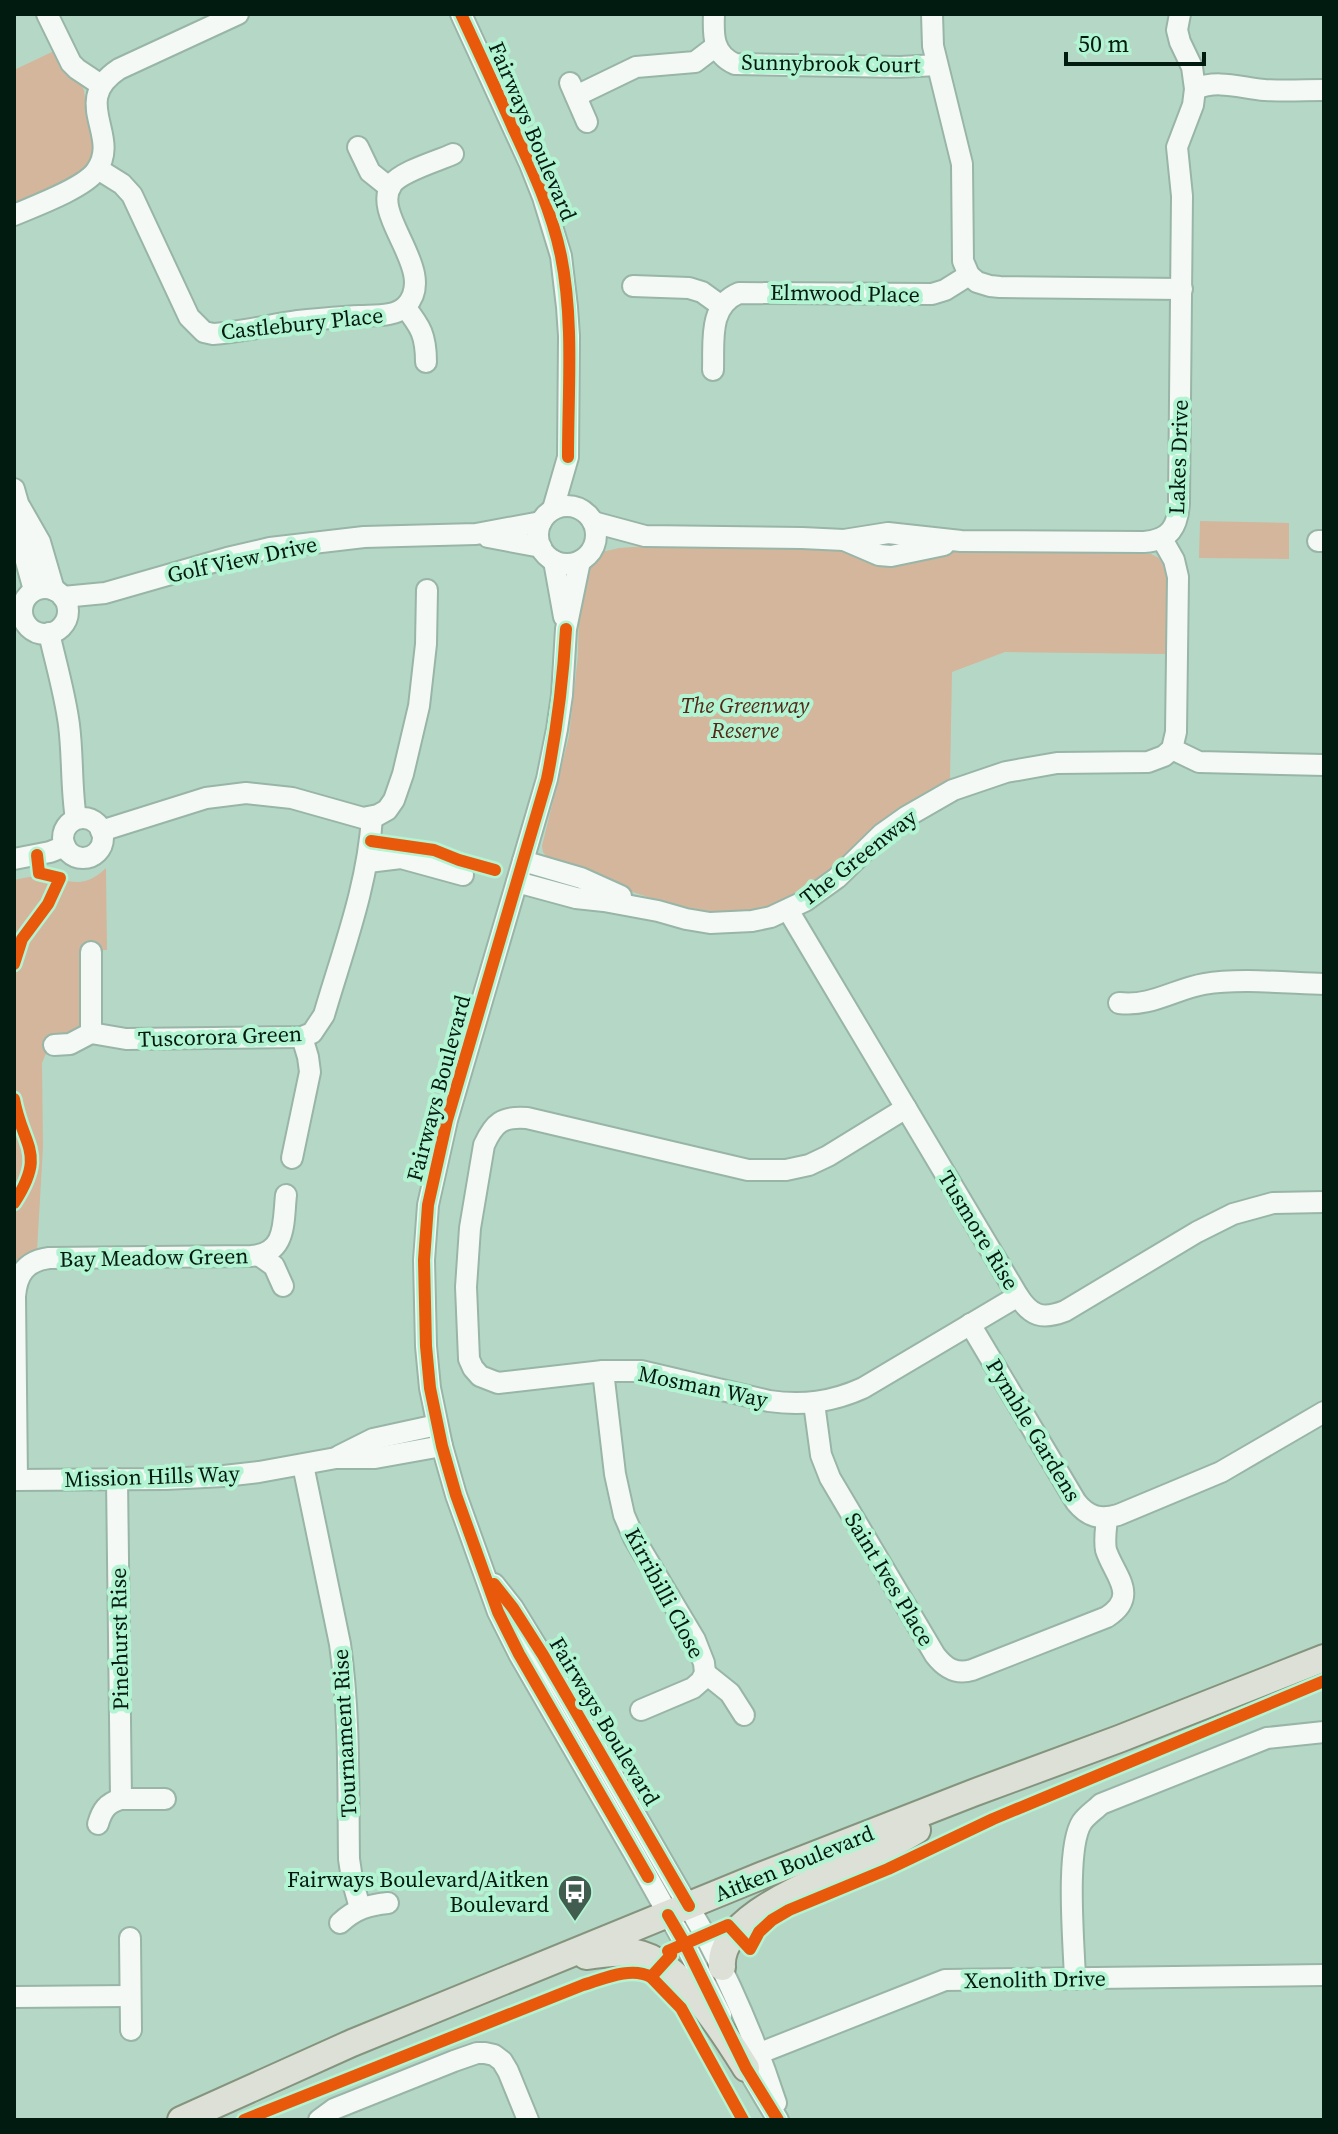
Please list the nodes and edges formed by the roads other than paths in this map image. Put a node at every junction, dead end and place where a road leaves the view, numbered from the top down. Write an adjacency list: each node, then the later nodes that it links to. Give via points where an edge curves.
1 (47, 14): 10 (street, via 71,63)
2 (238, 14): 10 (street, via 119,69)
3 (461, 14): 26 (street, Fairways Boulevard, via 534,175 561,256 569,336)
4 (714, 14): 8 (street, Sunnybrook Court)
5 (932, 14): 9 (street)
6 (1180, 14): 11 (street, via 1180,42)
7 (1187, 14): 11 (street, via 1190,39 1202,61)
8 (716, 46): 9 (street, Sunnybrook Court, via 727,60 745,65); 13 (street, via 695,62 636,67 573,90)
9 (937, 65): 19 (street, via 962,164 962,254)
10 (101, 85): 16 (street, via 96,108 103,156)
11 (1202, 89): 12 (street, via 1235,85); 21 (street, Lakes Drive, via 1177,147)
12 (1324, 90)
13 (587, 122)
14 (358, 147): 17 (street, via 370,172)
15 (453, 154): 17 (street, via 400,177)
16 (98, 169): 18 (street, via 81,184); 23 (street, Castlebury Place, via 132,195 189,317 204,332 392,314)
17 (390, 188): 23 (street, Castlebury Place, via 388,207 414,276 412,298)
18 (14, 215)
19 (969, 275): 21 (street, via 1000,287); 22 (street, Elmwood Place, via 932,294 748,291)
20 (633, 286): 22 (street, via 689,288)
21 (1182, 289): 32 (street, Lakes Drive, via 1178,514)
22 (720, 305): 25 (street)
23 (405, 307): 24 (street, Castlebury Place, via 423,333)
24 (426, 362)
25 (713, 370)
26 (568, 457): 28 (street, Fairways Boulevard); 29 (street, Fairways Boulevard)
27 (16, 496): 36 (street)
28 (587, 515): 29 (street, via 562,506); 31 (street, Lakes Drive); 34 (street, via 596,540)
29 (547, 516): 30 (street, Golf View Drive); 33 (street, via 538,539)
30 (476, 534): 33 (street, Golf View Drive); 36 (street, Golf View Drive, via 364,537 270,548)
31 (645, 536): 32 (street, Lakes Drive, via 844,540 891,556 961,541); 34 (street, Lakes Drive)
32 (1162, 539): 38 (street, via 1178,577)
33 (547, 554): 34 (street, via 563,564); 37 (street, Fairways Boulevard)
34 (587, 555): 37 (street, Fairways Boulevard)
35 (427, 590): 40 (street, via 424,676 414,732 394,800)
36 (37, 607): 41 (street, via 61,626 49,633 67,710)
37 (566, 629): 45 (street, Fairways Boulevard, via 557,729)
38 (1172, 749): 39 (street, via 1199,762); 49 (street, The Greenway, via 1148,762 1057,763 1006,772 953,790 882,834 837,878)
39 (1324, 765)
40 (372, 817): 42 (street, via 246,793 206,798); 46 (street, Tuscorora Green)
41 (76, 819): 42 (street, via 93,821); 43 (street, via 63,833)
42 (101, 831): 43 (street, via 99,850 87,857 74,856)
43 (65, 846): 44 (street)
44 (14, 859)
45 (523, 861): 48 (street, Fairways Boulevard); 50 (street, The Greenway, via 581,878)
46 (368, 862): 47 (street, via 401,858); 55 (street, Tuscorora Green, via 324,1015 312,1033)
47 (463, 875)
48 (517, 882): 50 (street, The Greenway); 69 (street, Fairways Boulevard, via 447,1120 428,1205 426,1346)
49 (788, 910): 50 (street, The Greenway, via 729,923); 57 (street, Tusmore Rise)
50 (658, 911)
51 (91, 952): 54 (street)
52 (1324, 984): 53 (street, via 1226,982 1142,1003)
53 (1119, 1003)
54 (91, 1033): 55 (street, Tuscorora Green, via 126,1039); 56 (street, Tuscorora Green)
55 (302, 1037): 58 (street, via 310,1072)
56 (54, 1045)
57 (906, 1108): 64 (street, Tusmore Rise); 66 (street, Mosman Way, via 809,1165 767,1171 527,1118 496,1124 484,1145 470,1228 469,1359 480,1376 498,1383)
58 (292, 1158)
59 (286, 1195): 61 (street, Bay Meadow Green, via 279,1239)
60 (1324, 1202): 64 (street, Tusmore Rise, via 1273,1203 1233,1214 1056,1315 1037,1315)
61 (260, 1256): 62 (street, Bay Meadow Green, via 49,1258 31,1263); 63 (street, Bay Meadow Green, via 274,1266)
62 (16, 1276): 74 (street, Bay Meadow Green)
63 (283, 1286)
64 (1018, 1296): 65 (street, Mosman Way)
65 (970, 1324): 67 (street, Mosman Way, via 863,1388); 75 (street, Pymble Gardens, via 1076,1502 1087,1514)
66 (603, 1371): 67 (street, Mosman Way, via 641,1371 769,1401); 77 (street, Kirribilli Close, via 624,1515 695,1640)
67 (814, 1403): 75 (street, Saint Ives Place, via 821,1455 830,1478 935,1655 950,1670 972,1670 1113,1613 1123,1586 1107,1551)
68 (1324, 1412): 75 (street, Pymble Gardens, via 1204,1480)
69 (437, 1425): 70 (street, Fairways Boulevard); 71 (street, Mission Hills Way, via 373,1439)
70 (442, 1446): 71 (street, Mission Hills Way, via 375,1458); 87 (street, Fairways Boulevard, via 498,1612 519,1654 557,1698)
71 (336, 1458): 72 (street, Mission Hills Way)
72 (303, 1465): 73 (street, Mission Hills Way, via 210,1478); 86 (street, Tournament Rise, via 344,1672 349,1859)
73 (117, 1479): 74 (street, Mission Hills Way); 82 (street, Pinehurst Rise)
74 (15, 1480)
75 (1107, 1518)
76 (1324, 1658): 81 (main road, Aitken Boulevard)
77 (705, 1673): 78 (street, Kirribilli Close, via 693,1688); 79 (street, Kirribilli Close, via 727,1690)
78 (641, 1710)
79 (744, 1715)
80 (1324, 1732): 93 (street, via 1267,1738 1101,1804 1083,1821 1072,1877)
81 (973, 1793): 87 (main road, Aitken Boulevard); 91 (main road, via 910,1834 769,1904 728,1942)
82 (121, 1799): 83 (street); 84 (street, via 105,1807)
83 (165, 1799)
84 (98, 1824)
85 (388, 1903): 86 (street)
86 (360, 1908): 88 (street)
87 (678, 1910): 90 (main road, Aitken Boulevard); 91 (street, Fairways Boulevard); 97 (street, Fairways Boulevard, via 685,1944)
88 (340, 1923)
89 (130, 1938): 94 (street)
90 (558, 1959): 97 (main road, via 619,1953 652,1958); 98 (main road, Aitken Boulevard)
91 (722, 1967): 97 (street, Fairways Boulevard)
92 (1324, 1975): 93 (street, Xenolith Drive)
93 (1075, 1979): 97 (street, Xenolith Drive, via 945,1980)
94 (130, 1996): 95 (street); 96 (street)
95 (14, 1997)
96 (131, 2030)
97 (753, 2061): 101 (street, Fairways Boulevard)
98 (181, 2120)
99 (319, 2120): 100 (street, via 349,2103 485,2053 502,2061)
100 (528, 2120)
101 (779, 2120)

